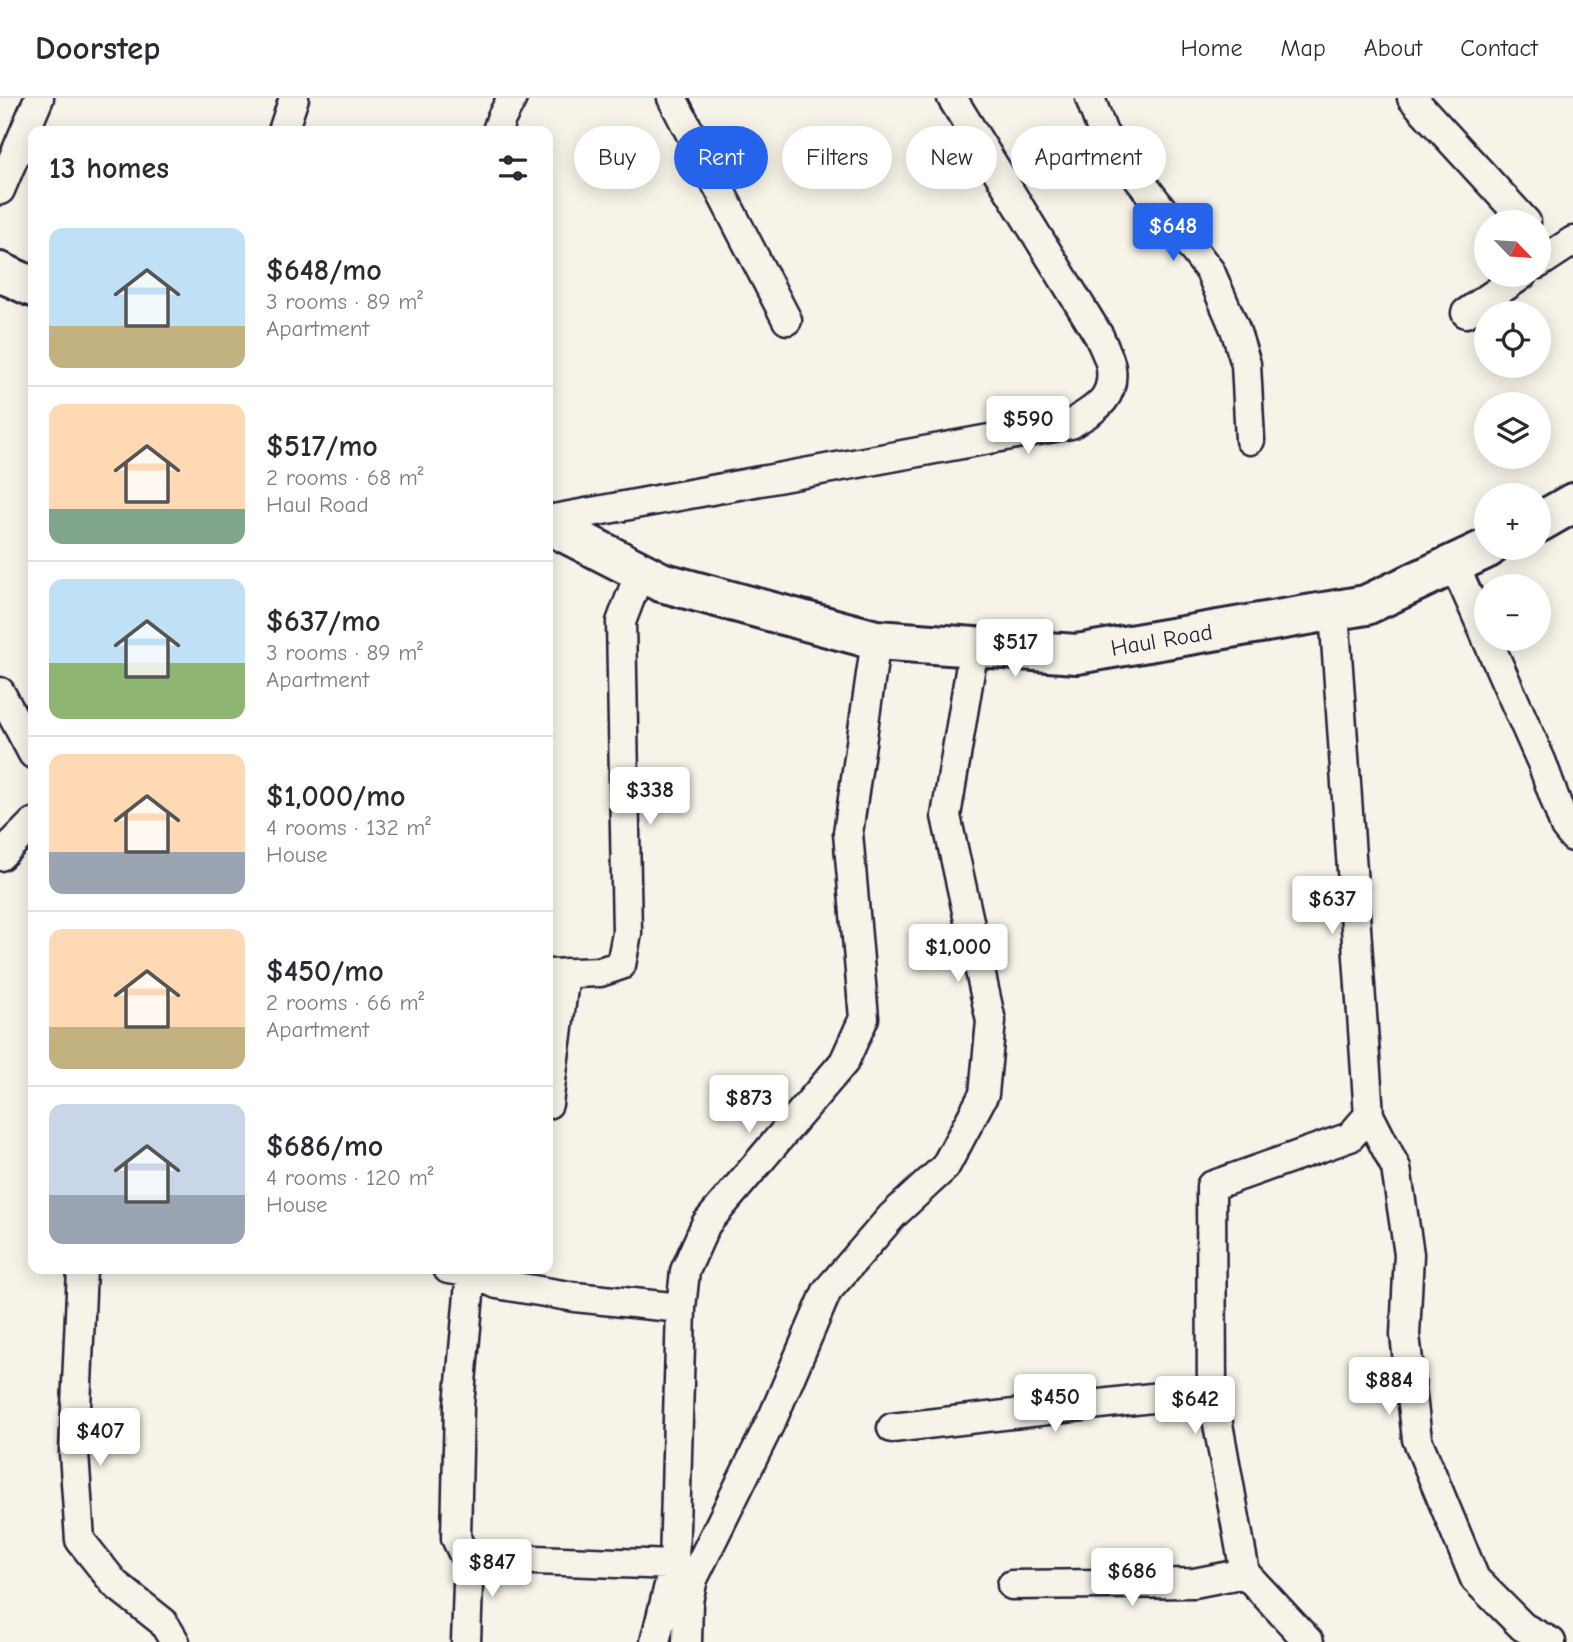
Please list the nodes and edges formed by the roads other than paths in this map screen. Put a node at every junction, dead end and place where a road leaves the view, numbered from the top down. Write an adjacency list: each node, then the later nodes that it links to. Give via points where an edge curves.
1 (39, 98): 10 (street)
2 (293, 98): 8 (street)
3 (512, 98): 9 (street)
4 (672, 98): 16 (street)
5 (953, 98): 20 (street, via 1099,336 1112,367 1110,391 1096,408 1071,424)
6 (1090, 98): 17 (street, via 1103,133 1210,271 1246,364)
7 (1412, 98): 11 (street)
8 (285, 126)
9 (499, 126)
10 (0, 190)
11 (1515, 210)
12 (0, 272): 13 (main road)
13 (28, 286)
14 (1504, 287): 15 (street)
15 (1466, 313)
16 (787, 320)
17 (1250, 440)
18 (1573, 503): 19 (main road)
19 (1551, 516)
20 (553, 521)
21 (553, 525): 24 (main road, Haul Road)
22 (1474, 555): 23 (main road, Haul Road)
23 (1454, 564): 25 (street); 26 (main road, Haul Road, via 1366,606)
24 (640, 572): 27 (main road, Haul Road, via 661,582); 35 (street, via 621,622 627,933 621,965 600,972)
25 (1474, 610)
26 (1334, 611): 28 (main road, Haul Road, via 1077,654); 37 (street)
27 (876, 640): 28 (main road, Haul Road); 41 (street, via 848,833 864,1018 844,1062 705,1224 685,1271)
28 (974, 647): 51 (street, via 946,816 991,1021 984,1094 945,1167 892,1216 827,1291 774,1415 694,1579 688,1601)
29 (1492, 651): 33 (street)
30 (0, 692): 31 (street)
31 (28, 745)
32 (28, 828): 34 (street)
33 (1573, 837)
34 (0, 856)
35 (557, 974): 36 (street)
36 (553, 1032)
37 (1369, 1115): 42 (street, via 1350,1137 1211,1186); 53 (street, via 1396,1168 1400,1192 1409,1254 1405,1335 1417,1439 1475,1579 1523,1627)
38 (82, 1274): 48 (street, via 74,1453 80,1540 115,1584 163,1622)
39 (464, 1274): 44 (street, via 456,1538 463,1553)
40 (473, 1274): 41 (street, via 497,1284 575,1297)
41 (681, 1308): 45 (street)
42 (1212, 1391): 43 (street); 46 (street)
43 (892, 1429)
44 (469, 1555): 45 (street); 49 (street)
45 (674, 1565): 50 (street)
46 (1245, 1573): 47 (street, via 1194,1583); 52 (street)
47 (1012, 1585)
48 (175, 1642)
49 (466, 1642)
50 (655, 1642)
51 (687, 1642)
52 (1309, 1642)
53 (1551, 1642)

